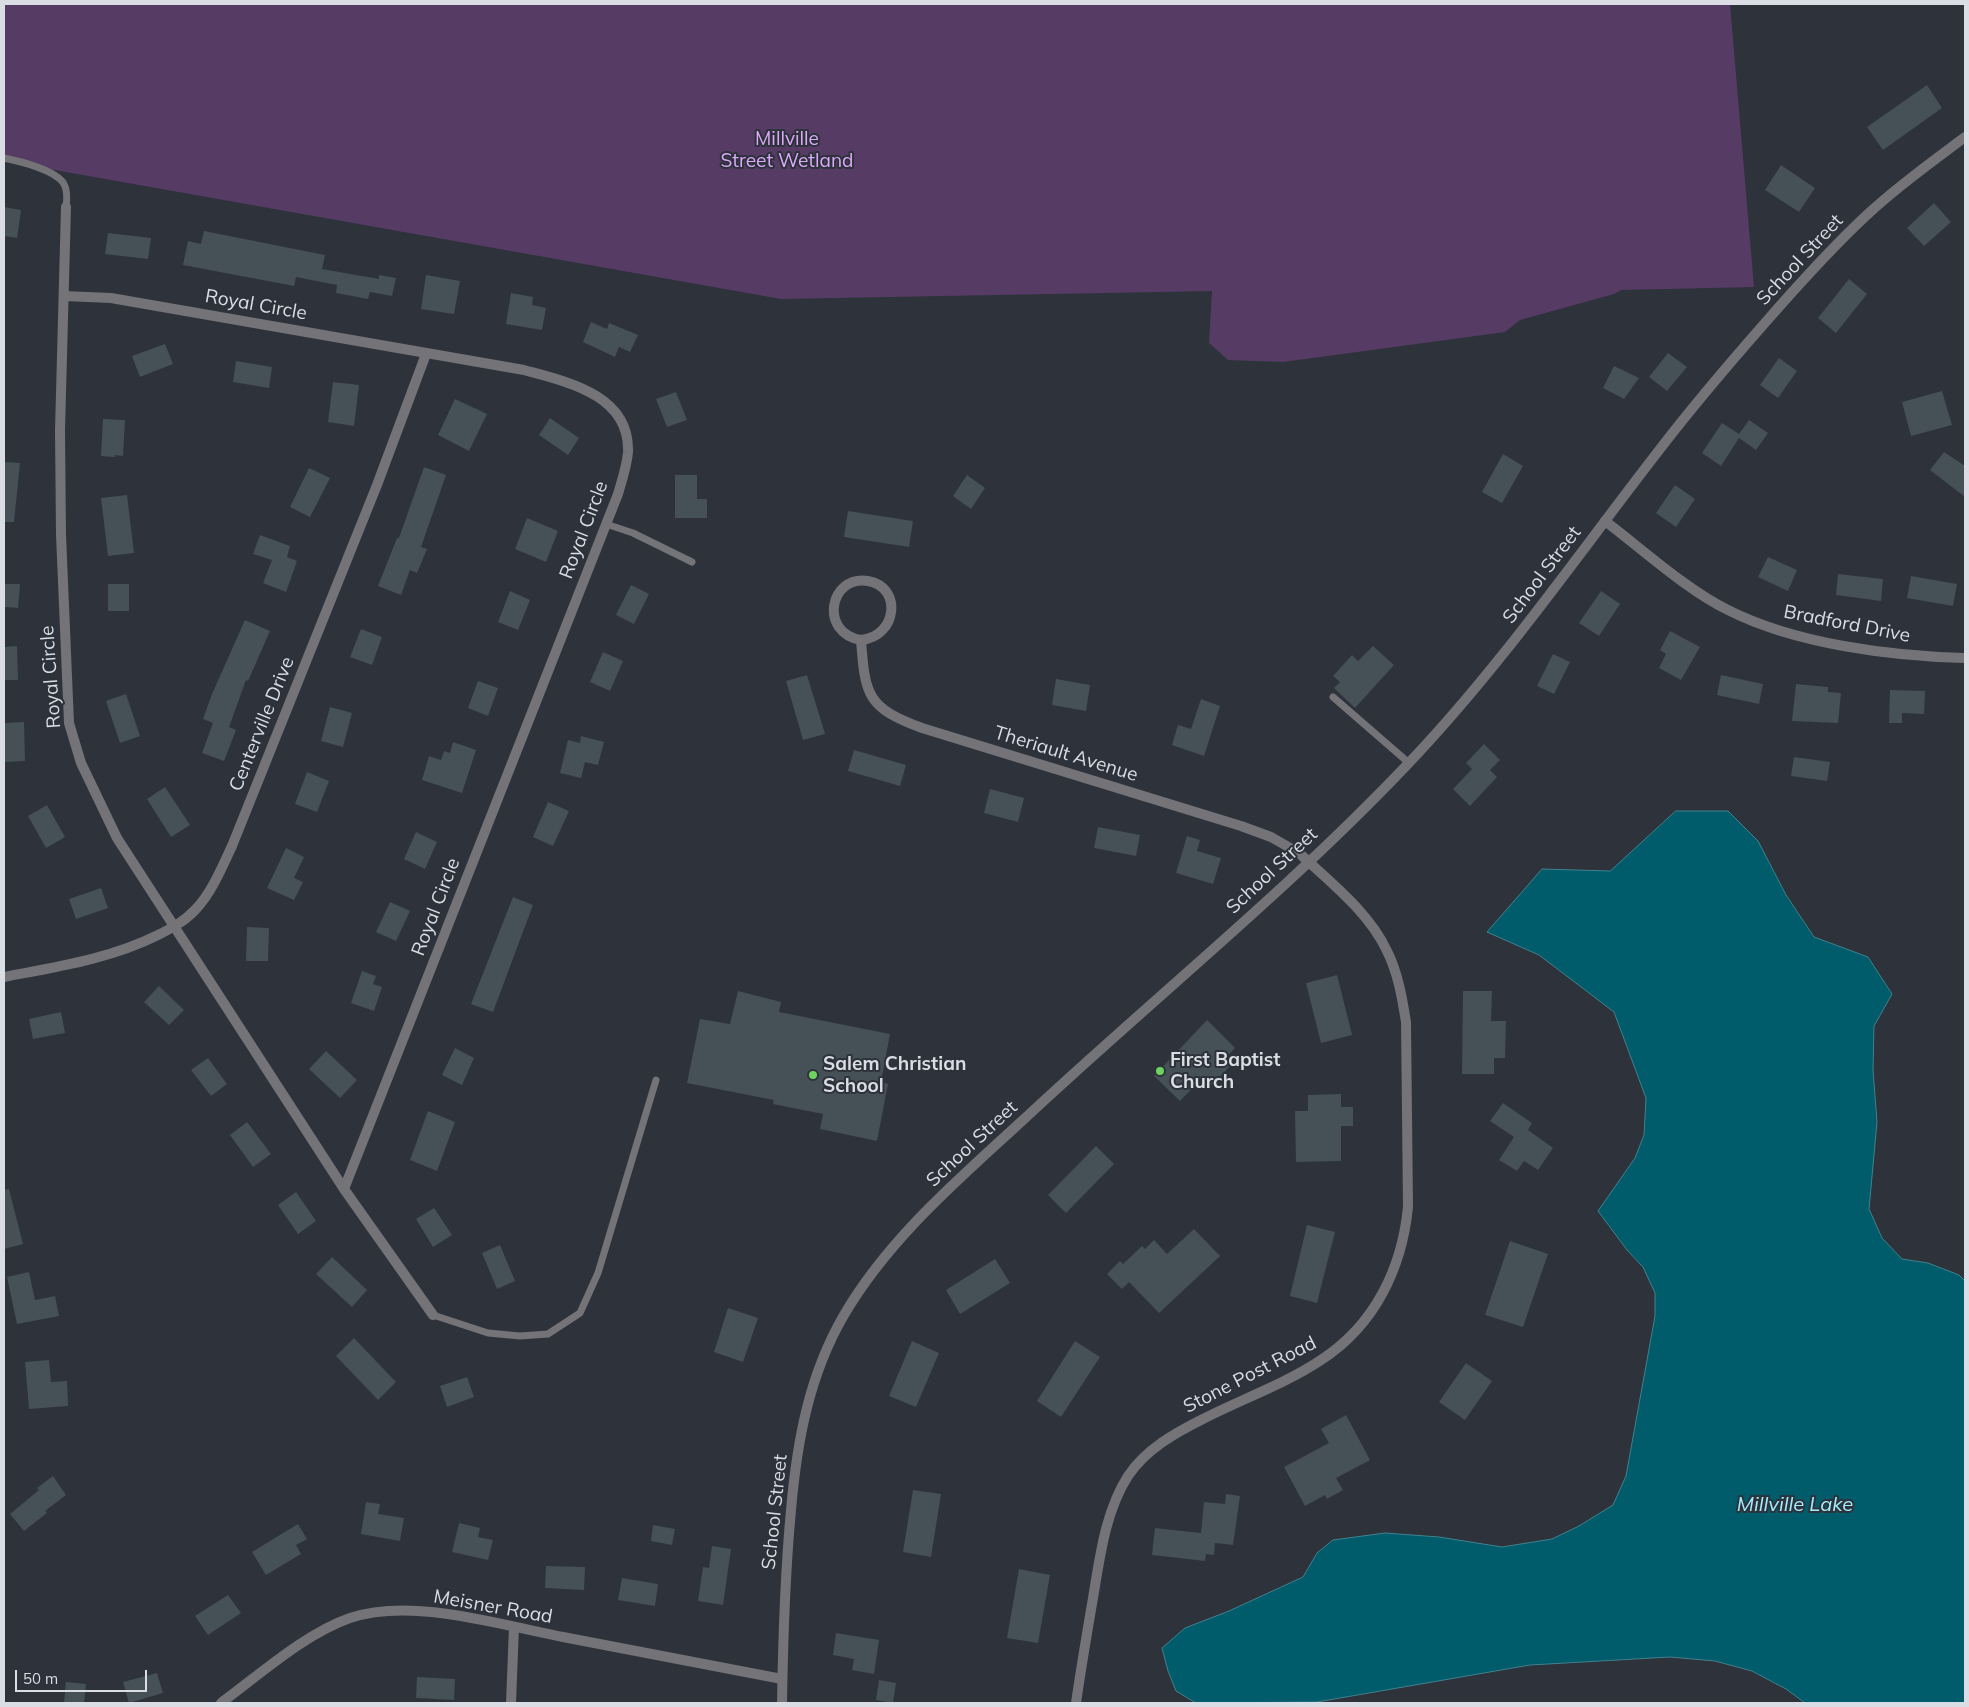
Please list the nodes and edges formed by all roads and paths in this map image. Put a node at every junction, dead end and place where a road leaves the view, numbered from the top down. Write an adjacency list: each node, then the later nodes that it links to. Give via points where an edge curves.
1 (1965, 137): 6 (street, School Street, via 1870,212 1826,256 1715,379)
2 (4, 158): 3 (lane, via 21,161 53,175 64,184 68,195)
3 (66, 207): 4 (street, Royal Circle)
4 (64, 296): 5 (street, Royal Circle, via 111,298); 14 (street, Royal Circle, via 61,328 61,535 70,723 81,763 117,838)
5 (426, 354): 7 (street, Royal Circle, via 482,362 562,380 600,398 616,412 625,431 628,452 618,494); 14 (street, Centerville Drive, via 378,485 232,846 204,900)
6 (1605, 521): 10 (street, Bradford Drive, via 1692,588 1727,610 1766,626 1811,639 1858,647); 12 (street, School Street, via 1512,645)
7 (606, 524): 8 (lane); 17 (street, Royal Circle)
8 (692, 562)
9 (861, 640): 9 (street, via 874,638 884,630 892,613 884,590 862,581 851,583 842,590 833,611 840,629); 13 (street, Theriault Avenue, via 864,679 869,690 885,711 902,721 1241,826 1290,846)
10 (1965, 658)
11 (1333, 697): 12 (lane)
12 (1409, 763): 13 (street, School Street)
13 (1308, 861): 20 (street, School Street, via 955,1183 912,1225 858,1291 824,1352 803,1420 788,1536); 24 (street, Stone Post Road, via 1375,931 1387,949 1402,995 1406,1022 1409,1174 1406,1232 1394,1273 1384,1292 1340,1346 1302,1371 1165,1440 1129,1475 1116,1498 1104,1538)
14 (175, 926): 15 (street, Centerville Drive, via 138,945 110,954); 17 (street, Royal Circle)
15 (4, 977)
16 (656, 1080): 18 (lane, via 598,1273 580,1313 548,1334 520,1336 488,1333)
17 (344, 1189): 18 (street, Royal Circle)
18 (433, 1315)
19 (514, 1628): 20 (street, Meisner Road); 21 (street, Meisner Road, via 410,1610 369,1612 349,1618 312,1637); 22 (street)
20 (782, 1679): 23 (street, School Street)
21 (222, 1703)
22 (511, 1703)
23 (782, 1703)
24 (1076, 1703)

